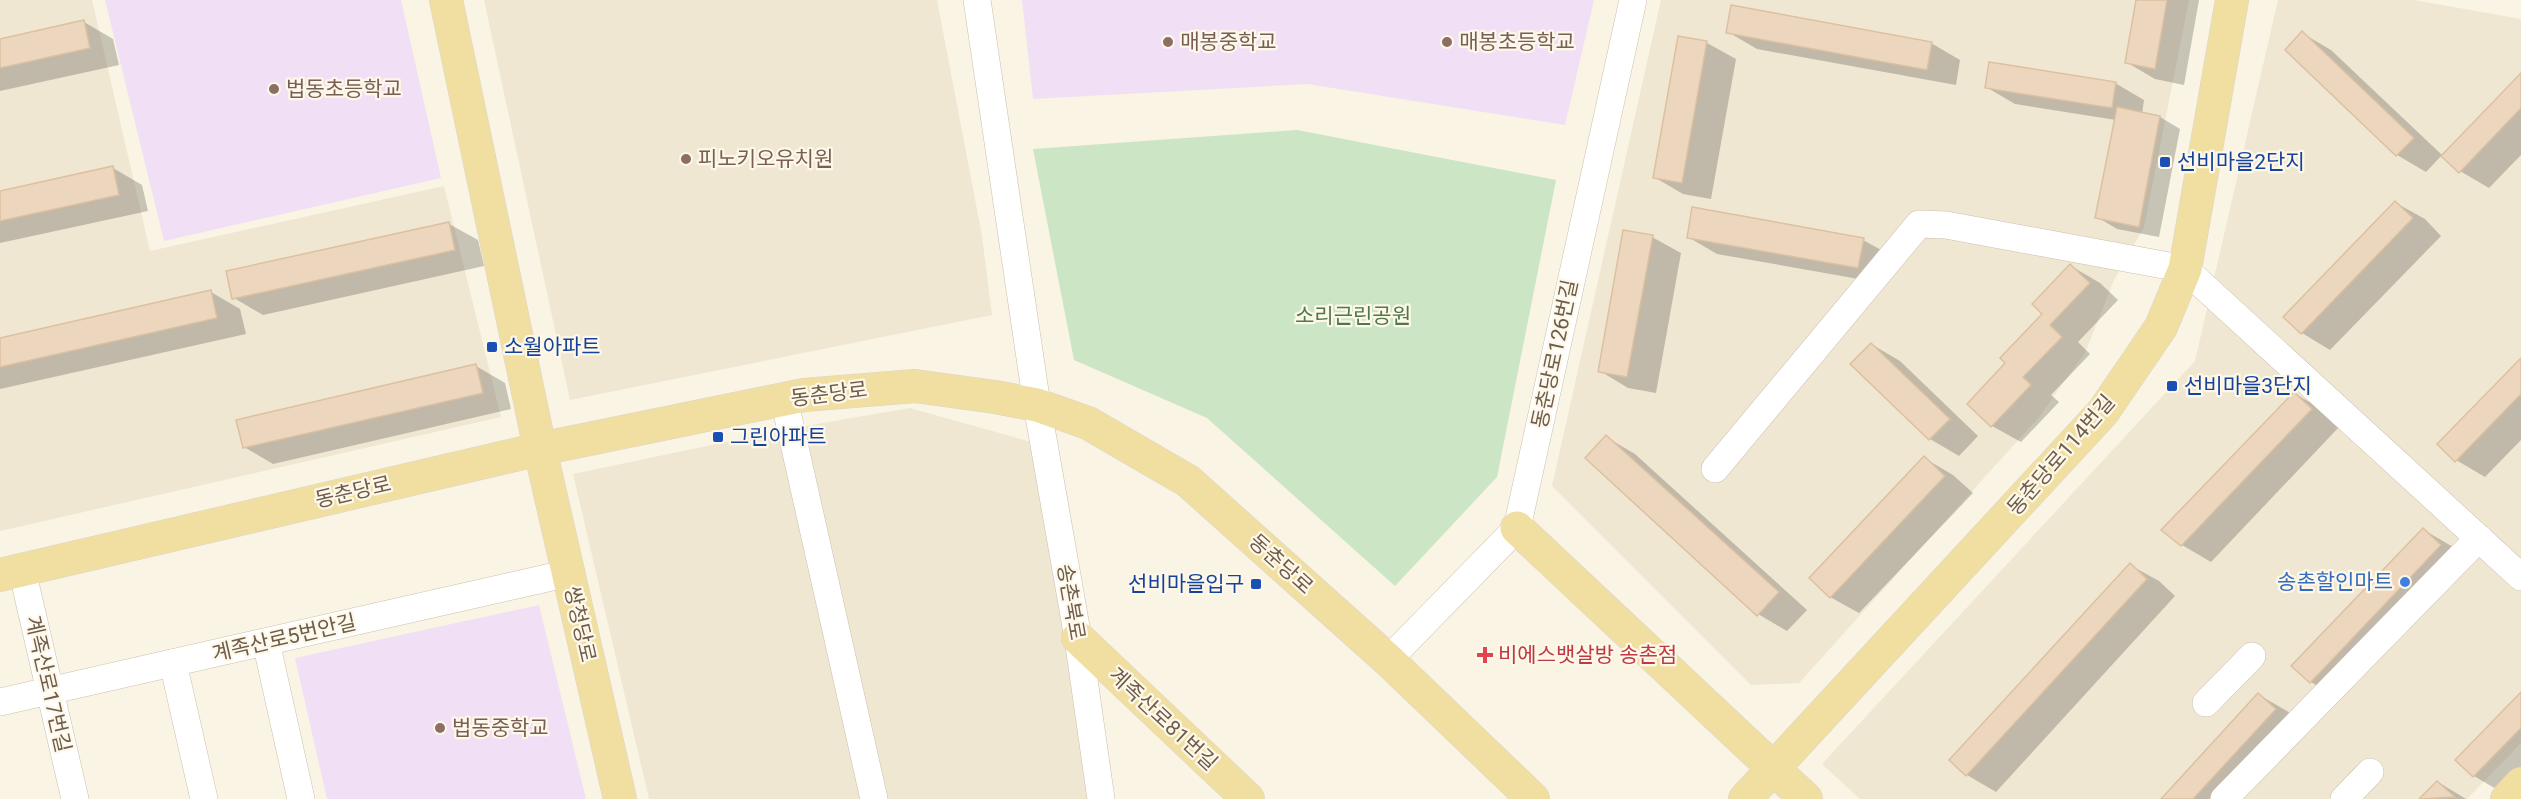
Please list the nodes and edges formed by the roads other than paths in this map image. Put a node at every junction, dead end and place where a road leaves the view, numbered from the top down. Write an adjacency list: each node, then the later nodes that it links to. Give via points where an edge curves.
1 (446, 0): 8 (main road, 쌍청당로)
2 (977, 0): 7 (street, 송촌북로)
3 (1633, 0): 10 (street, 동춘당로126번길)
4 (2232, 0): 5 (main road, 동춘당로114번길)
5 (2185, 269): 9 (street, via 1946,225 1919,224); 11 (street); 23 (main road, 동춘당로114번길, via 2161,327 2103,412)
6 (784, 399): 7 (main road, 동춘당로, via 915,386); 8 (main road, 동춘당로); 30 (street)
7 (1037, 405): 15 (street, 송촌북로); 18 (main road, 동춘당로, via 1088,423 1188,481)
8 (540, 449): 12 (main road, 동춘당로); 13 (main road, 쌍청당로)
9 (1715, 469)
10 (1517, 528): 18 (street); 23 (main road)
11 (2479, 538): 14 (street); 36 (street)
12 (11, 572): 20 (street, 계족산로17번길)
13 (568, 573): 16 (street, 계족산로5번안길); 29 (main road, 쌍청당로)
14 (2521, 577)
15 (1077, 638): 31 (street, 송촌북로); 32 (main road, 계족산로81번길)
16 (266, 642): 19 (street, 계족산로5번안길); 28 (street)
17 (2252, 656): 22 (street)
18 (1388, 660): 33 (main road, 동춘당로)
19 (173, 663): 20 (street, 계족산로5번안길); 27 (street)
20 (50, 691): 21 (street, 계족산로5번안길); 26 (street, 계족산로17번길)
21 (0, 702)
22 (2206, 703)
23 (1773, 769): 34 (main road, 동춘당로114번길); 35 (main road)
24 (2370, 772): 37 (street)
25 (2521, 784): 38 (main road)
26 (75, 799)
27 (204, 799)
28 (301, 799)
29 (621, 799)
30 (874, 799)
31 (1101, 799)
32 (1248, 799)
33 (1533, 799)
34 (1745, 799)
35 (1806, 799)
36 (2224, 799)
37 (2344, 799)
38 (2507, 799)

